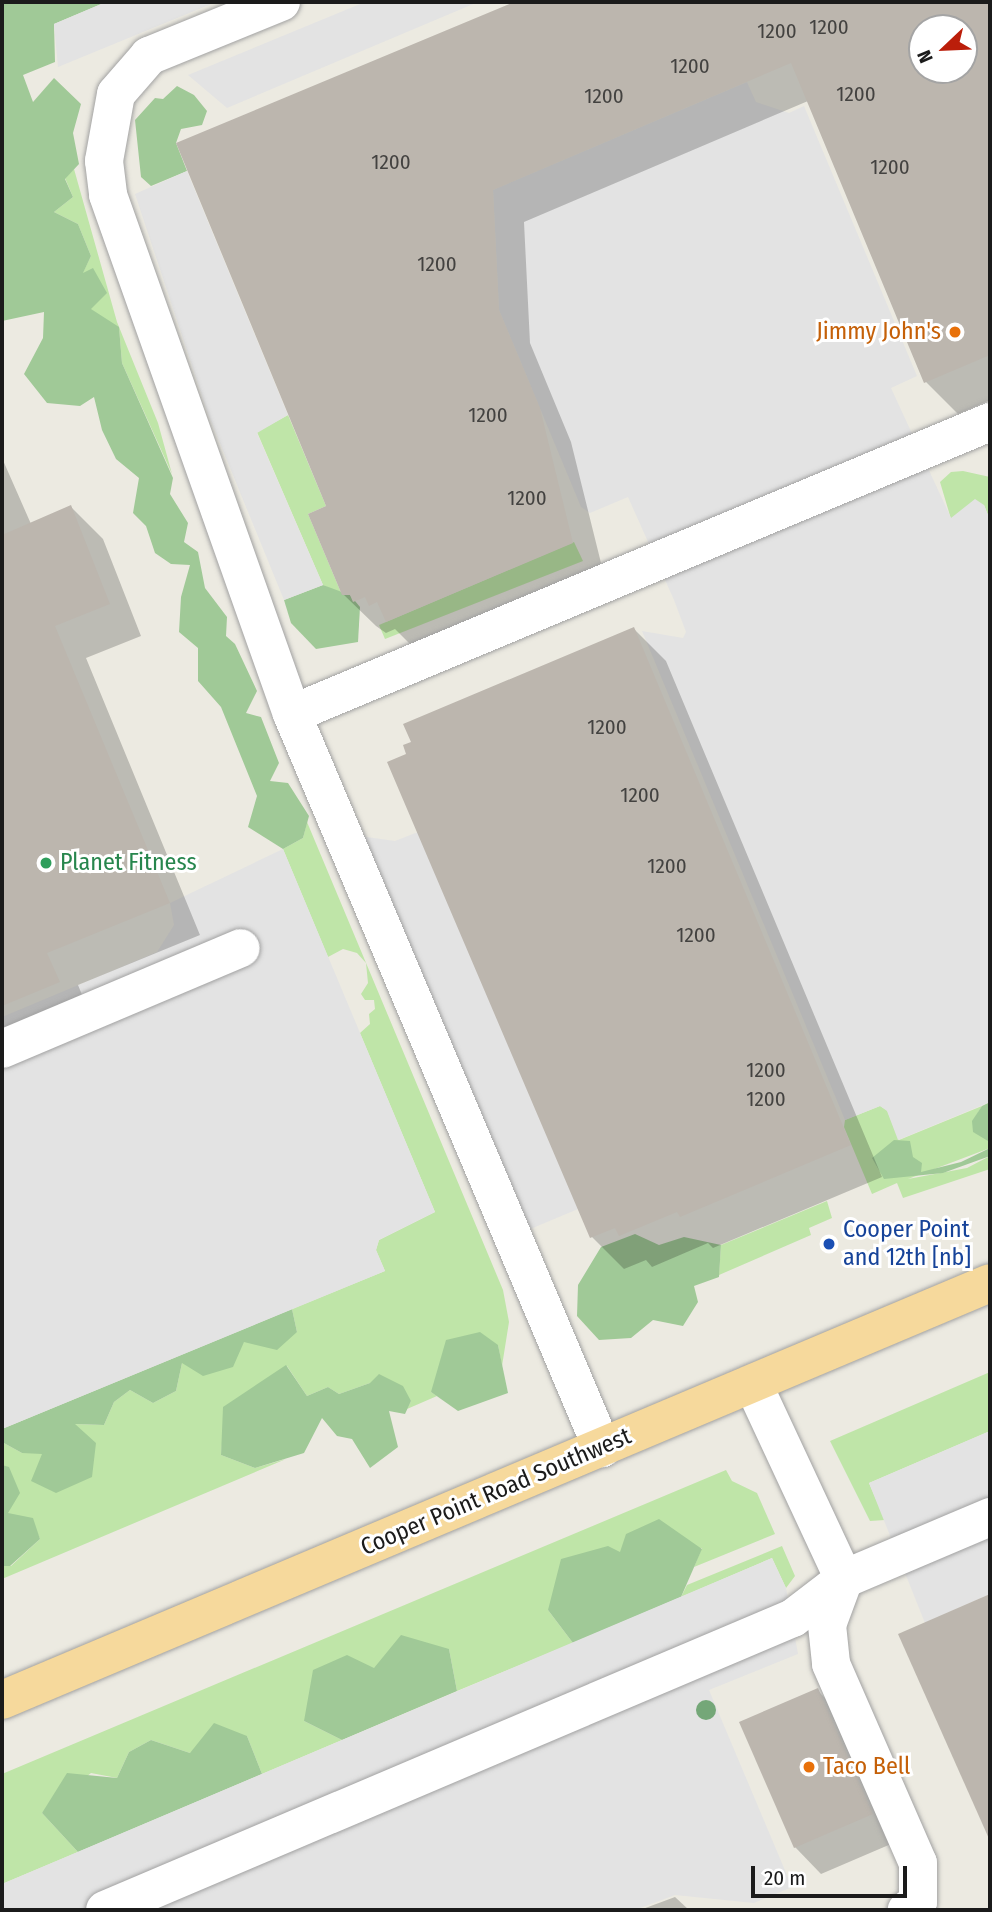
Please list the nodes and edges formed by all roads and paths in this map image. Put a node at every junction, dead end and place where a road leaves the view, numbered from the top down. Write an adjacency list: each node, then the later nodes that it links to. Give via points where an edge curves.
1 (281, 2): 3 (lane, via 149,56 116,94 104,161 108,195)
2 (990, 422): 3 (lane)
3 (292, 714): 8 (lane)
4 (240, 948): 5 (lane)
5 (2, 1049)
6 (990, 1283): 7 (main road, Cooper Point Road Southwest)
7 (753, 1384): 8 (main road, Cooper Point Road Southwest); 10 (lane)
8 (602, 1448): 11 (main road, Cooper Point Road Southwest)
9 (990, 1517): 10 (lane)
10 (844, 1580): 12 (lane, via 793,1618); 13 (lane, via 827,1625 831,1664 918,1863 918,1902)
11 (2, 1700)
12 (105, 1910)
13 (907, 1910)

